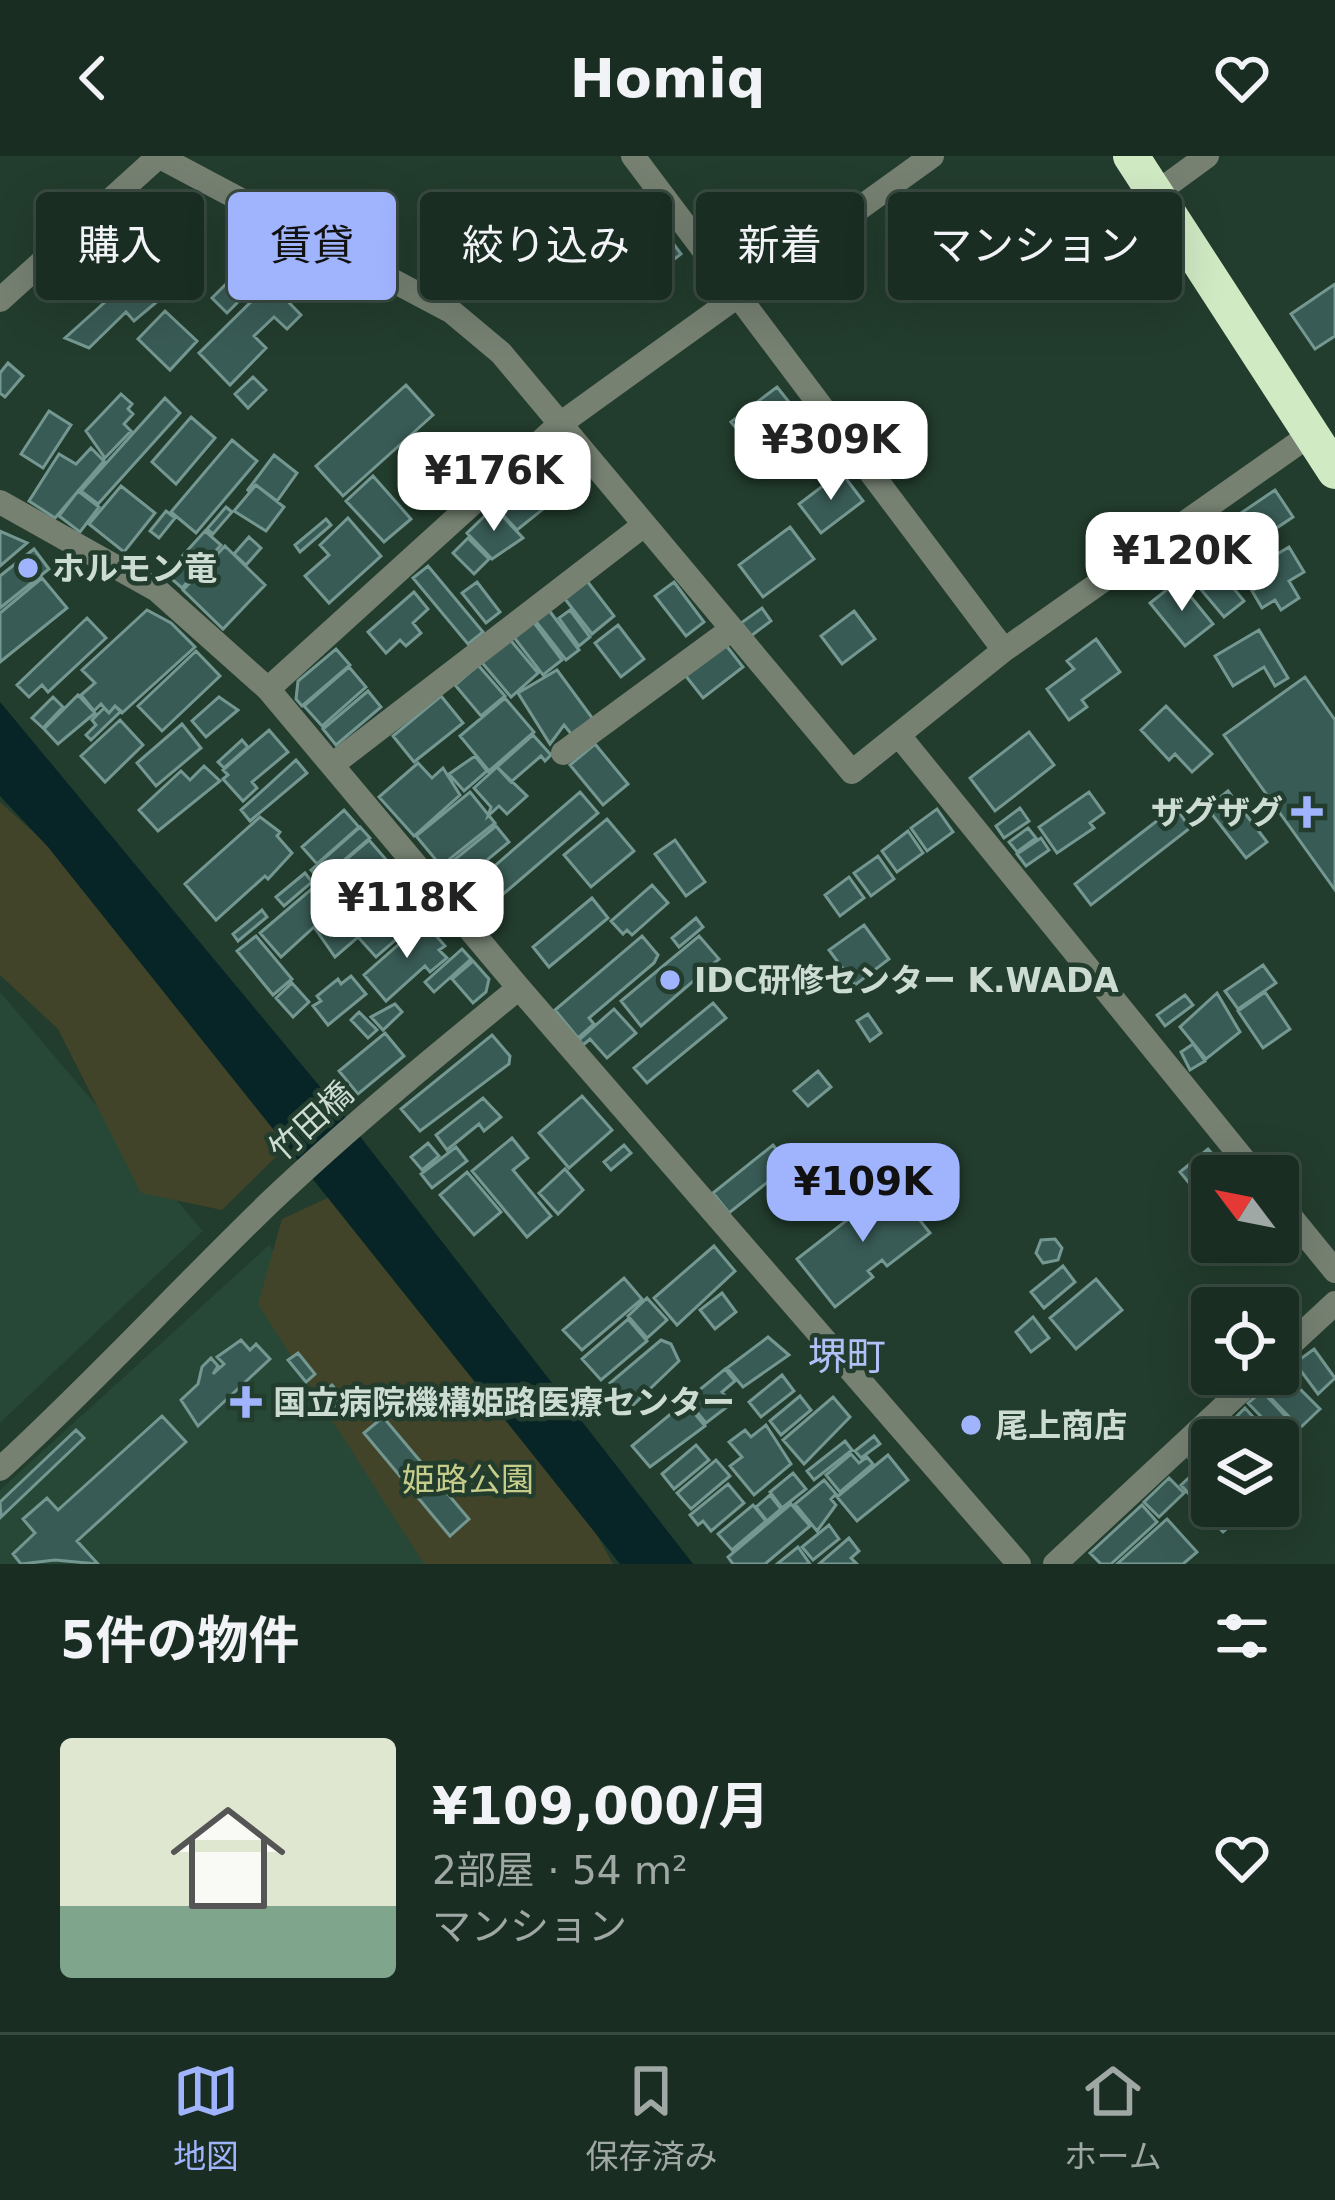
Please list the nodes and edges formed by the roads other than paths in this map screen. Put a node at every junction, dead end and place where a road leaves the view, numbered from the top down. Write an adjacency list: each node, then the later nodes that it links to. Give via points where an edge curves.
1 (158, 156): 11 (street); 14 (street, via 452,312 501,353)
2 (633, 156): 10 (street)
3 (932, 156): 8 (street)
4 (1131, 156): 6 (highway)
5 (1207, 156): 7 (street)
6 (1154, 192)
7 (1158, 192)
8 (864, 206)
9 (1182, 236): 15 (highway)
10 (696, 239)
11 (0, 300)
12 (736, 300): 14 (street)
13 (742, 300): 20 (street)
14 (560, 424): 18 (street); 21 (street)
15 (1311, 434): 16 (highway); 20 (street)
16 (1335, 471)
17 (0, 502): 21 (street, via 157,590)
18 (644, 525): 19 (street); 24 (street)
19 (732, 629): 22 (street, via 852,772); 23 (street)
20 (1004, 650): 22 (street)
21 (268, 689): 24 (street)
22 (901, 738): 26 (street)
23 (563, 753)
24 (332, 765): 25 (street)
25 (519, 988): 32 (street, 竹田橋, via 267,1206); 33 (street)
26 (1240, 1155)
27 (1299, 1227): 28 (street)
28 (1335, 1271)
29 (1335, 1303): 30 (street)
30 (1299, 1336)
31 (1236, 1395): 34 (street)
32 (0, 1468)
33 (1019, 1564)
34 (1055, 1564)

